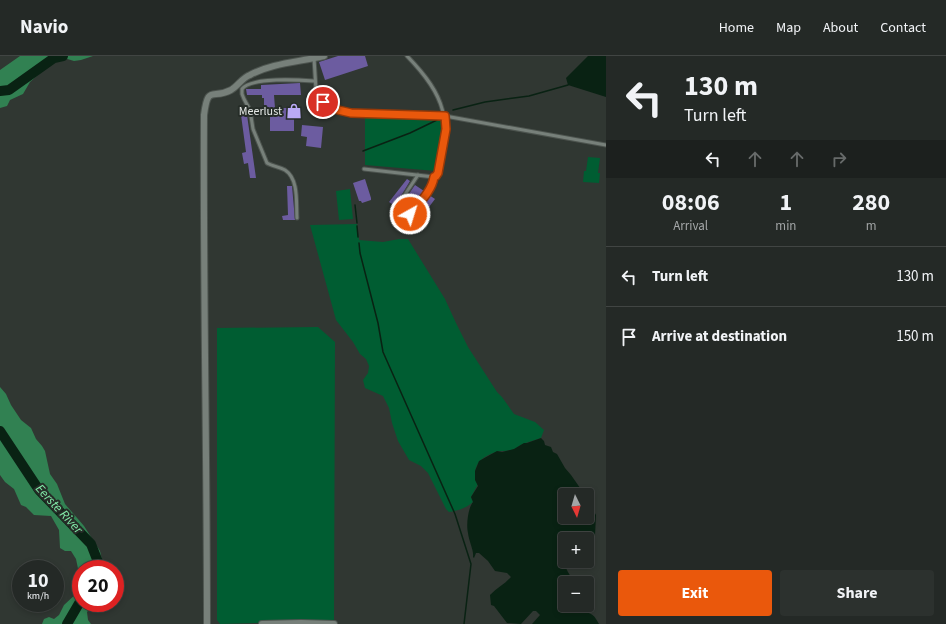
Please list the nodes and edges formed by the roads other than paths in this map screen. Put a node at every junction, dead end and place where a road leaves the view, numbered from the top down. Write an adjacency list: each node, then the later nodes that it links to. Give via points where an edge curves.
1 (324, 56): 3 (street)
2 (406, 56): 5 (lane, via 430,82)
3 (314, 58): 4 (lane); 11 (street, via 287,62 255,72 233,89 211,95 206,101 204,290)
4 (314, 81): 5 (lane, via 320,98 334,109 351,113); 10 (lane, via 270,81 242,89 250,110 253,129 267,163 285,170 292,178)
5 (445, 116): 6 (lane); 9 (lane, via 446,129 442,153 438,173)
6 (606, 145)
7 (364, 170): 8 (lane)
8 (418, 175): 9 (lane); 9 (lane, via 398,205 410,214 427,194)
9 (434, 177)
10 (297, 218)
11 (207, 624)
12 (262, 624): 13 (street)
13 (334, 624)

